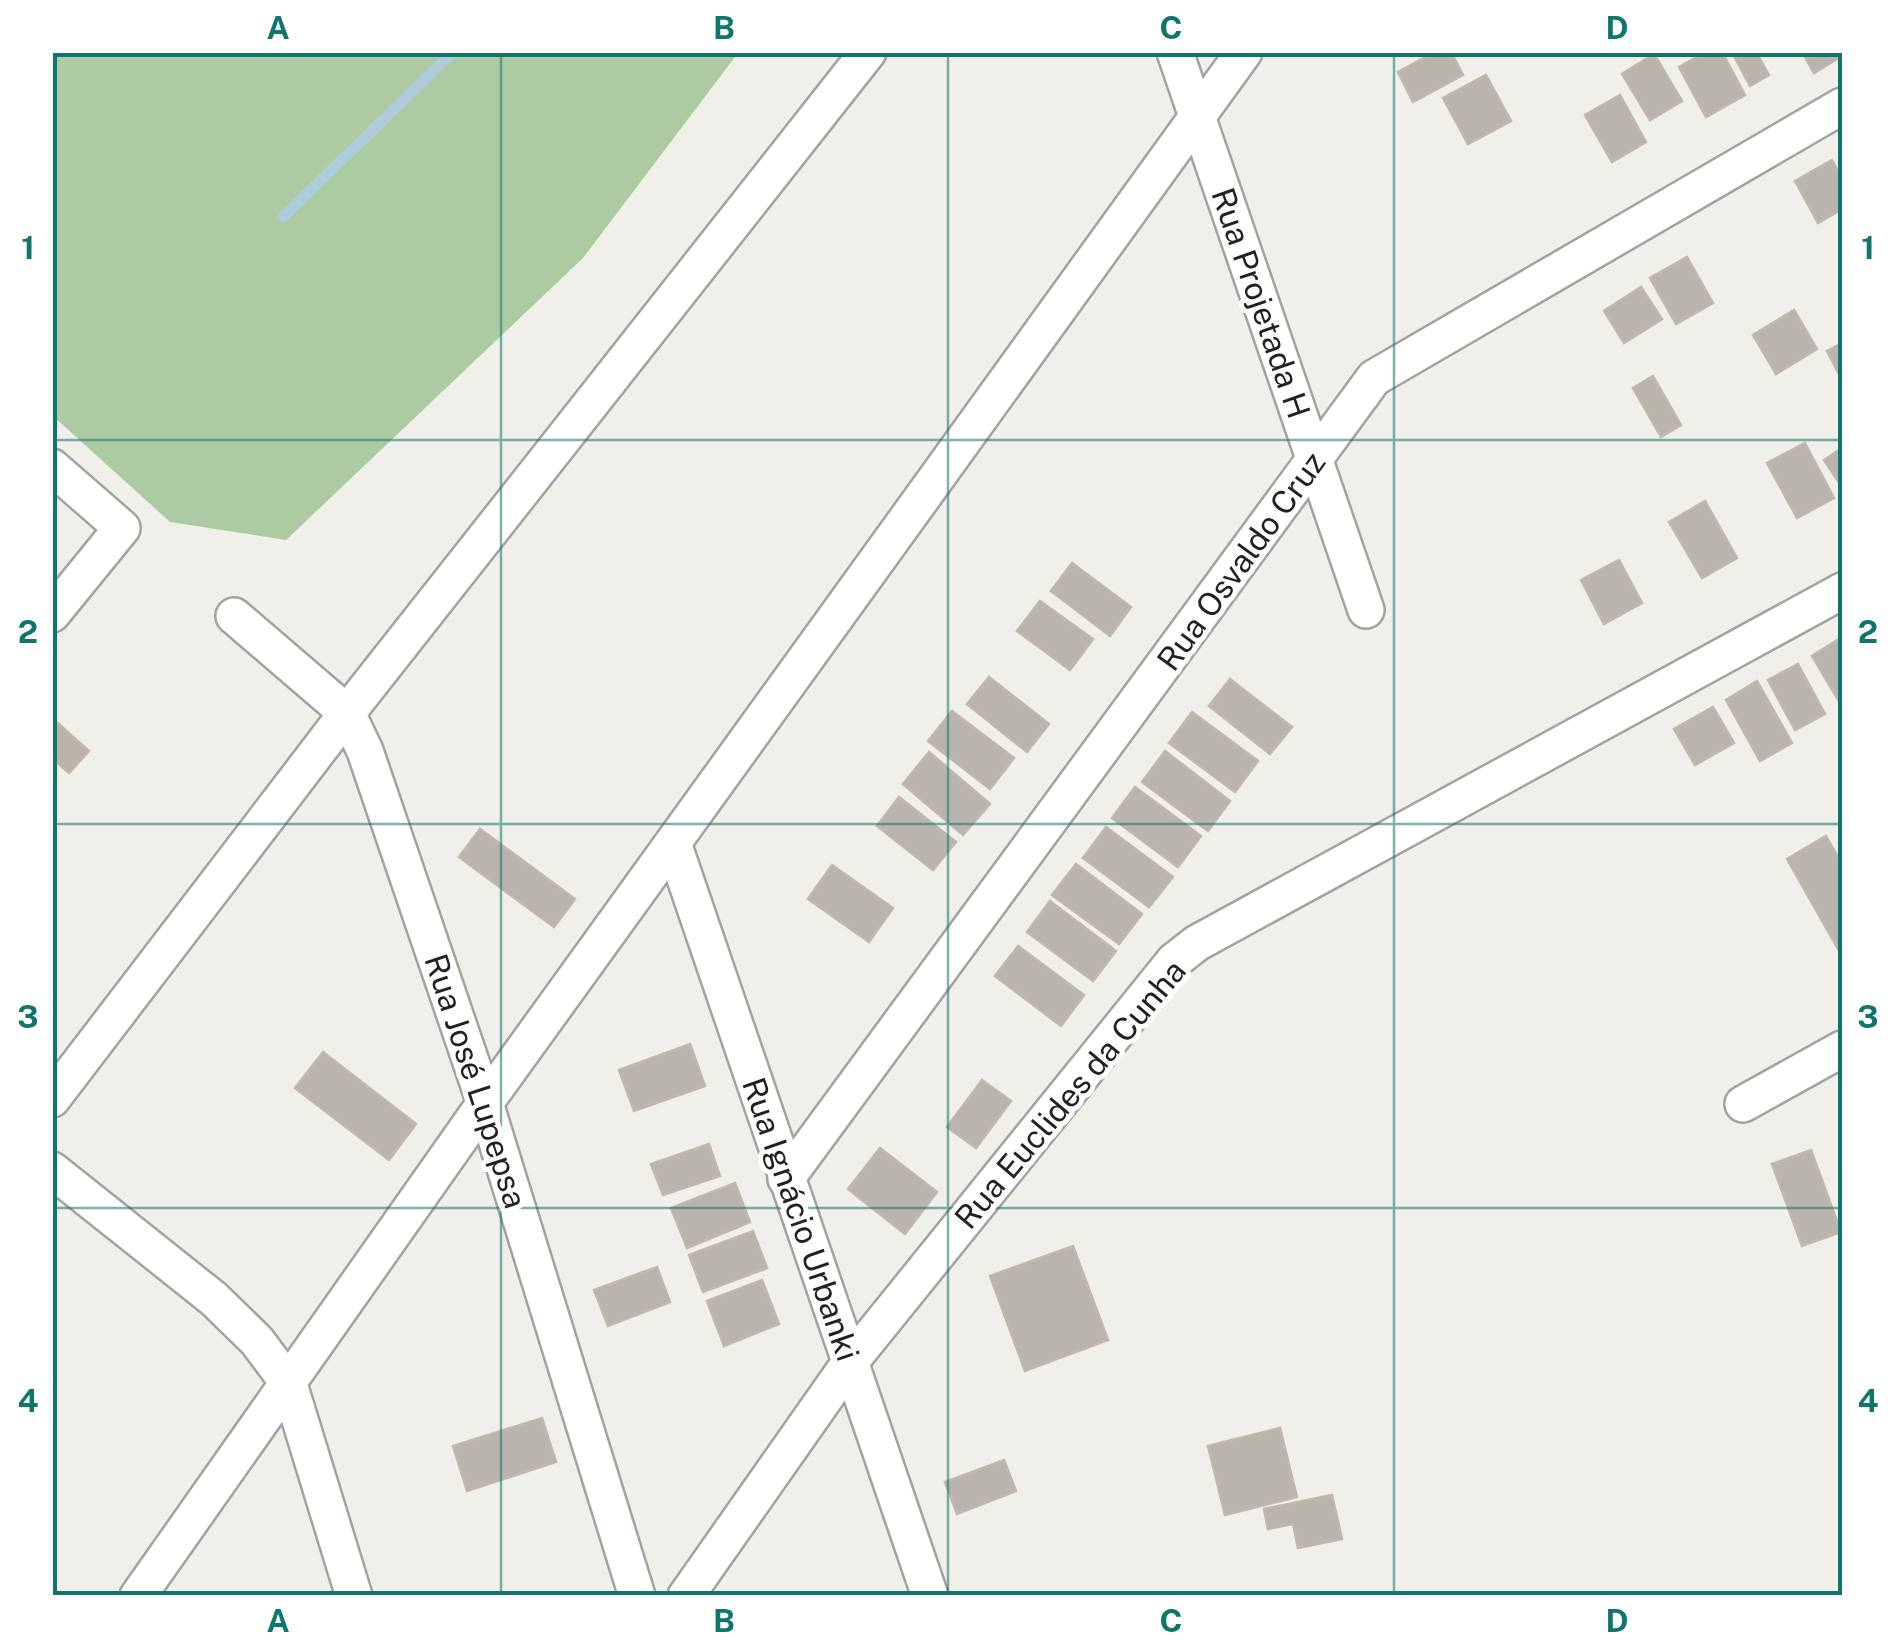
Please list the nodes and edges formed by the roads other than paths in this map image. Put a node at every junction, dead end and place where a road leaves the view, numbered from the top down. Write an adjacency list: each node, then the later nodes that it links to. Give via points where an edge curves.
1 (868, 52): 12 (street)
2 (1175, 52): 5 (street, Rua Projetada H)
3 (1244, 52): 5 (street)
4 (1842, 106): 6 (street, Rua Osvaldo Cruz, via 1374,378)
5 (1197, 117): 6 (street, Rua Projetada H); 13 (street)
6 (1315, 460): 9 (street, Rua Projetada H); 19 (street, Rua Osvaldo Cruz)
7 (52, 467): 10 (street, via 122,528)
8 (1842, 592): 20 (street, Rua Euclides da Cunha, via 1186,952)
9 (1366, 610)
10 (52, 614)
11 (234, 616): 12 (street, Rua José Lupepsa)
12 (347, 713): 15 (street); 16 (street, Rua José Lupepsa, via 366,751)
13 (673, 843): 16 (street); 19 (street, Rua Ignácio Urbanki)
14 (1842, 1049): 17 (street)
15 (52, 1099)
16 (484, 1103): 21 (street); 24 (street, Rua José Lupepsa)
17 (1743, 1104)
18 (52, 1170): 21 (street, via 214,1300 257,1340)
19 (786, 1179): 20 (street, Rua Ignácio Urbanki)
20 (851, 1361): 25 (street, Rua Euclides da Cunha); 26 (street, Rua Ignácio Urbanki)
21 (290, 1384): 22 (street); 23 (street)
22 (138, 1596)
23 (354, 1596)
24 (637, 1596)
25 (686, 1596)
26 (930, 1596)

